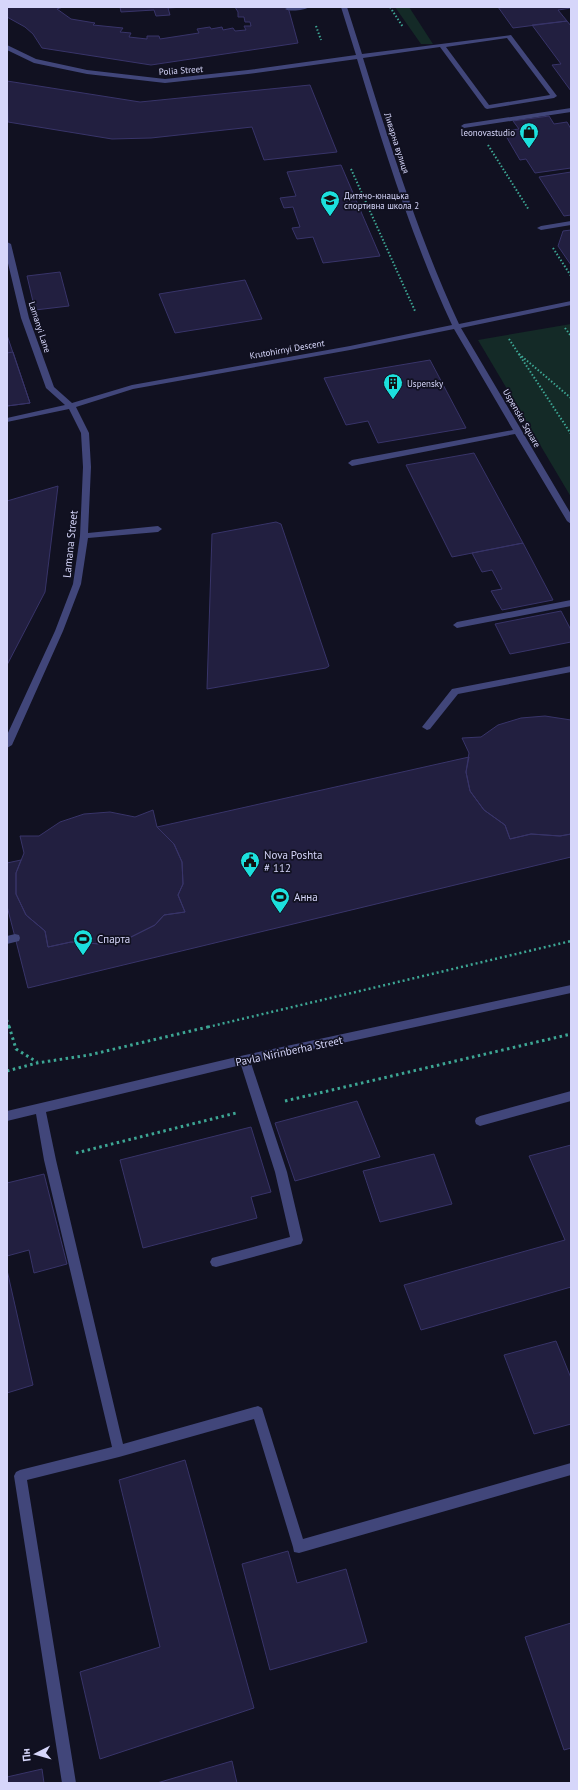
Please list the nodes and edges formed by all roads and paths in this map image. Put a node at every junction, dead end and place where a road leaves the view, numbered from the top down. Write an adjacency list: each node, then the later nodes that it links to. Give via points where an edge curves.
1 (307, 7): 3 (street)
2 (344, 7): 6 (street, Ливарна вулиця)
3 (288, 9)
4 (442, 45): 4 (street, Polia Street, via 509,36 554,96 487,107); 6 (street, Polia Street)
5 (7, 47): 6 (street, Polia Street, via 34,61 87,72 165,81)
6 (360, 56): 14 (street, Ливарна вулиця, via 424,253)
7 (571, 110): 8 (street)
8 (464, 126)
9 (351, 169): 15 (path)
10 (571, 223): 11 (street)
11 (541, 228)
12 (7, 244): 19 (street, Lamanyi Lane, via 25,318 50,388)
13 (571, 303): 14 (street, Krutohirnyi Descent)
14 (456, 326): 15 (street, Krutohirnyi Descent); 21 (street, Uspenska Square)
15 (424, 332): 19 (street, Krutohirnyi Descent, via 350,348 132,387)
16 (506, 334): 17 (path)
17 (516, 351): 18 (path); 22 (path)
18 (571, 398)
19 (71, 406): 20 (street, Krutohirnyi Descent); 26 (street, Lamana Street, via 85,433 87,466)
20 (7, 420)
21 (518, 431): 23 (street); 24 (street, Uspenska Square)
22 (571, 434)
23 (352, 463)
24 (571, 521)
25 (158, 529): 26 (street)
26 (84, 536): 31 (street, Lamana Street, via 77,584 59,631)
27 (571, 603): 28 (street)
28 (458, 625)
29 (571, 669): 30 (street, via 455,691)
30 (427, 727)
31 (7, 745)
32 (571, 941): 37 (path, via 89,1055)
33 (571, 989): 36 (street, Pavla Nirinberha Street)
34 (7, 1020): 37 (path, via 16,1049)
35 (571, 1034): 40 (path)
36 (245, 1060): 40 (street); 41 (street, Pavla Nirinberha Street)
37 (38, 1063): 38 (path)
38 (7, 1071)
39 (571, 1096): 43 (street)
40 (259, 1107): 44 (path); 45 (street, via 280,1172 297,1240)
41 (40, 1109): 42 (street, Pavla Nirinberha Street); 44 (street)
42 (7, 1116)
43 (480, 1121)
44 (50, 1160): 46 (street)
45 (216, 1262)
46 (119, 1451): 47 (street, via 258,1412 299,1547); 48 (street, via 20,1476)
47 (571, 1469)
48 (69, 1783)

